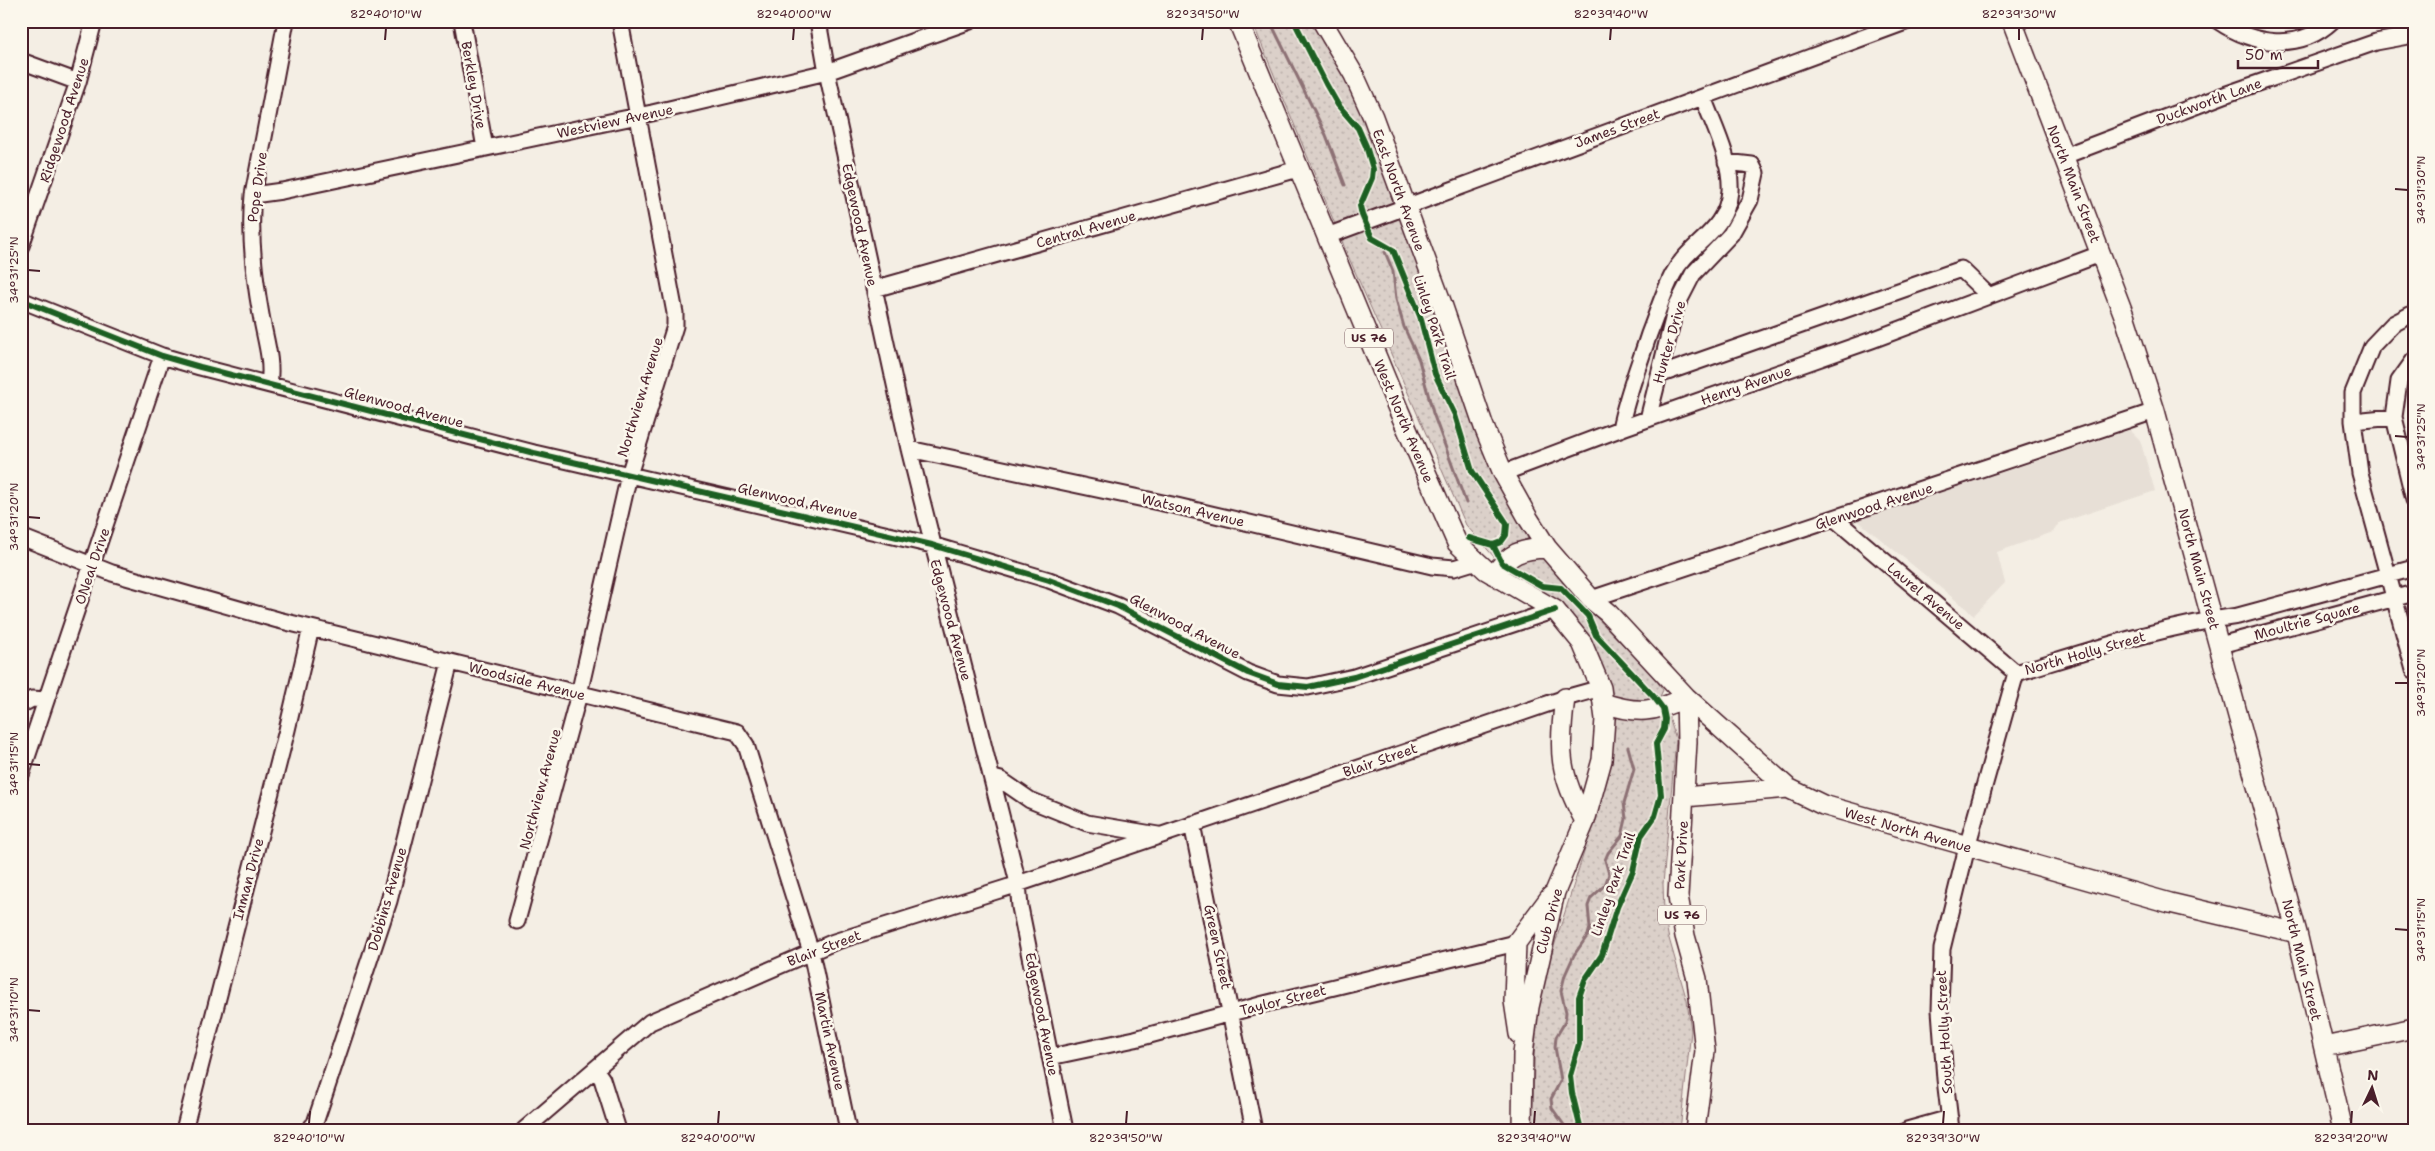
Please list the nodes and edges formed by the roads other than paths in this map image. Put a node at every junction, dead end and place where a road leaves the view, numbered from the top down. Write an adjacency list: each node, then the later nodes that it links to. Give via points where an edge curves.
1 (94, 21): 16 (street, Ridgewood Avenue)
2 (286, 21): 23 (street, Pope Drive)
3 (462, 21): 19 (street, Berkley Drive)
4 (620, 21): 18 (street, Northview Avenue)
5 (818, 21): 15 (street, Edgewood Avenue)
6 (970, 21): 15 (street, Westview Avenue)
7 (1238, 21): 22 (main road, West North Avenue / US 76)
8 (1322, 21): 24 (main road, East North Avenue, via 1354,75 1373,117)
9 (1908, 21): 17 (street, James Street)
10 (2012, 21): 20 (main road, North Main Street)
11 (2218, 21): 12 (street, via 2235,33 2274,42 2293,41 2316,34)
12 (2332, 21)
13 (2414, 35): 20 (street, Duckworth Lane, via 2376,42)
14 (21, 60): 16 (street)
15 (827, 72): 18 (street, Westview Avenue); 28 (street, Edgewood Avenue)
16 (78, 82): 26 (street, Ridgewood Avenue)
17 (1703, 96): 21 (street, Hunter Drive); 24 (street, James Street)
18 (637, 116): 19 (street, Westview Avenue); 43 (street, Northview Avenue, via 675,326)
19 (486, 148): 23 (street, Westview Avenue, via 282,192)
20 (2064, 156): 27 (main road, North Main Street)
21 (1726, 162): 34 (street, Hunter Drive, via 1752,166 1756,173 1750,200 1732,234 1693,274 1676,306); 40 (street, Hunter Drive, via 1730,191 1724,214 1716,229 1685,256 1673,273 1643,352)
22 (1298, 169): 25 (main road, West North Avenue / US 76); 28 (street, Central Avenue)
23 (253, 195): 35 (street, Pope Drive, via 250,220 261,316 271,368)
24 (1405, 207): 25 (street, James Street); 42 (main road, East North Avenue)
25 (1327, 236): 49 (main road, West North Avenue / US 76, via 1437,500 1457,542)
26 (21, 246)
27 (2100, 254): 29 (street, Henry Avenue); 36 (main road, North Main Street)
28 (874, 289): 41 (street, Edgewood Avenue)
29 (1988, 295): 34 (street, via 1961,269); 38 (street, Henry Avenue, via 1872,340)
30 (21, 300): 32 (street, Glenwood Avenue)
31 (2414, 313): 39 (street, via 2393,324 2372,346 2353,393)
32 (162, 356): 35 (street, Glenwood Avenue); 50 (street, ONeal Drive)
33 (2414, 360): 37 (street, via 2399,381)
34 (1659, 375): 38 (street, Hunter Drive)
35 (269, 384): 43 (street, Glenwood Avenue)
36 (2155, 411): 45 (street, Glenwood Avenue); 58 (main road, North Main Street)
37 (2394, 417): 39 (street); 44 (street)
38 (1648, 419): 40 (street, Henry Avenue)
39 (2353, 420): 53 (street, via 2360,473)
40 (1620, 429): 42 (street, Henry Avenue)
41 (909, 449): 47 (street, Edgewood Avenue); 49 (street, Watson Avenue, via 1178,506 1432,566 1454,568)
42 (1503, 473): 48 (main road, East North Avenue)
43 (629, 474): 47 (street, Glenwood Avenue); 64 (street, Northview Avenue)
44 (2414, 500)
45 (1835, 518): 56 (street, Glenwood Avenue); 63 (street, Laurel Avenue)
46 (21, 537): 50 (street, Woodside Avenue)
47 (932, 545): 57 (street, Glenwood Avenue, via 1049,580 1118,606 1248,673 1278,684 1308,687 1354,677); 71 (street, Edgewood Avenue)
48 (1547, 548): 52 (main road, via 1515,553); 56 (main road, East North Avenue)
49 (1477, 561): 52 (main road, West North Avenue / US 76)
50 (93, 566): 59 (street, Woodside Avenue); 68 (street, ONeal Drive)
51 (2414, 568): 53 (street, Moultrie Square)
52 (1494, 575): 57 (main road, West North Avenue / US 76)
53 (2388, 575): 55 (street); 58 (street, Moultrie Square, via 2238,616)
54 (2414, 593): 55 (street, Moultrie Square)
55 (2394, 598): 60 (street, Moultrie Square); 62 (street)
56 (1591, 599): 66 (main road, West North Avenue)
57 (1555, 610): 65 (main road, US 76, via 1582,643)
58 (2213, 619): 60 (main road, North Main Street); 63 (street, North Holly Street, via 2139,636)
59 (311, 628): 61 (street, Woodside Avenue); 91 (street, Inman Drive)
60 (2220, 644): 81 (main road, North Main Street)
61 (450, 662): 64 (street, Woodside Avenue); 92 (street, Dobbins Avenue, via 389,901 315,1123)
62 (2414, 670)
63 (2016, 673): 77 (street, North Holly Street)
64 (579, 694): 80 (street, Northview Avenue); 83 (street, Woodside Avenue, via 737,732 746,745)
65 (1602, 696): 66 (main road, via 1623,710 1643,711 1662,709); 67 (street, Blair Street); 74 (main road, Club Drive / US 76, via 1605,719 1602,760)
66 (1686, 697): 72 (main road, West North Avenue); 73 (main road, Park Drive / US 76)
67 (1565, 698): 74 (main road, via 1560,732 1562,765 1570,794); 75 (street, Blair Street)
68 (46, 700): 69 (street, via 32,700); 70 (street, ONeal Drive)
69 (21, 705)
70 (21, 775)
71 (993, 778): 76 (street, Blair Street, via 1030,800 1087,823); 78 (street, Edgewood Avenue)
72 (1788, 788): 73 (main road); 77 (main road, West North Avenue, via 1823,806)
73 (1684, 797): 99 (main road, Park Drive / US 76, via 1678,896 1697,979 1705,1051)
74 (1585, 821): 79 (main road, Club Drive / US 76)
75 (1192, 824): 76 (street, Blair Street); 84 (street, Green Street)
76 (1159, 835): 78 (street, Blair Street)
77 (1967, 847): 81 (main road, West North Avenue); 90 (street, South Holly Street, via 1942,949 1939,977)
78 (1018, 883): 83 (street, Blair Street); 88 (street, Edgewood Avenue)
79 (1555, 892): 82 (main road); 87 (main road, Club Drive / US 76, via 1536,972)
80 (518, 921)
81 (2296, 933): 86 (main road, North Main Street)
82 (1516, 943): 84 (street, Taylor Street); 87 (main road, via 1514,1001)
83 (811, 952): 89 (street, Blair Street, via 650,1022); 95 (street, Martin Avenue)
84 (1232, 1013): 88 (street, Taylor Street); 97 (street, Green Street)
85 (2414, 1028): 86 (main road)
86 (2324, 1047): 101 (main road, North Main Street)
87 (1523, 1054): 98 (main road, Club Drive / US 76)
88 (1050, 1057): 96 (street, Edgewood Avenue)
89 (595, 1069): 93 (street, Blair Street); 94 (street, via 602,1079)
90 (1950, 1124): 100 (street)
91 (184, 1130)
92 (309, 1130)
93 (524, 1130)
94 (618, 1130)
95 (848, 1130)
96 (1065, 1130)
97 (1254, 1130)
98 (1522, 1130)
99 (1695, 1130)
100 (1907, 1130)
101 (2343, 1130)

